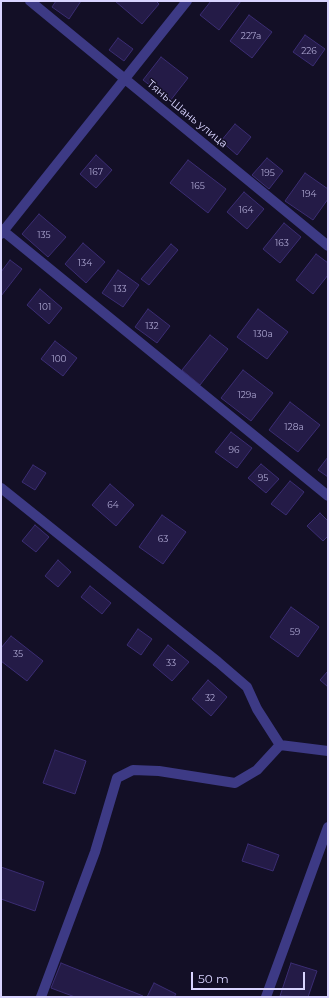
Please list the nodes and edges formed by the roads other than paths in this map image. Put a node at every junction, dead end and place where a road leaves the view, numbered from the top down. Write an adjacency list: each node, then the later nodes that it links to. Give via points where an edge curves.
1 (30, 1): 3 (street, Тянь-Шань улица)
2 (187, 1): 3 (street)
3 (124, 78): 4 (street); 5 (street, Тянь-Шань улица)
4 (2, 231): 7 (street)
5 (328, 246)
6 (1, 488): 8 (street, via 247,687)
7 (328, 496)
8 (280, 745): 9 (street); 11 (street, via 257,770 235,783 159,771 132,770 117,778 95,852)
9 (328, 751)
10 (328, 827): 12 (street)
11 (41, 997)
12 (266, 997)

